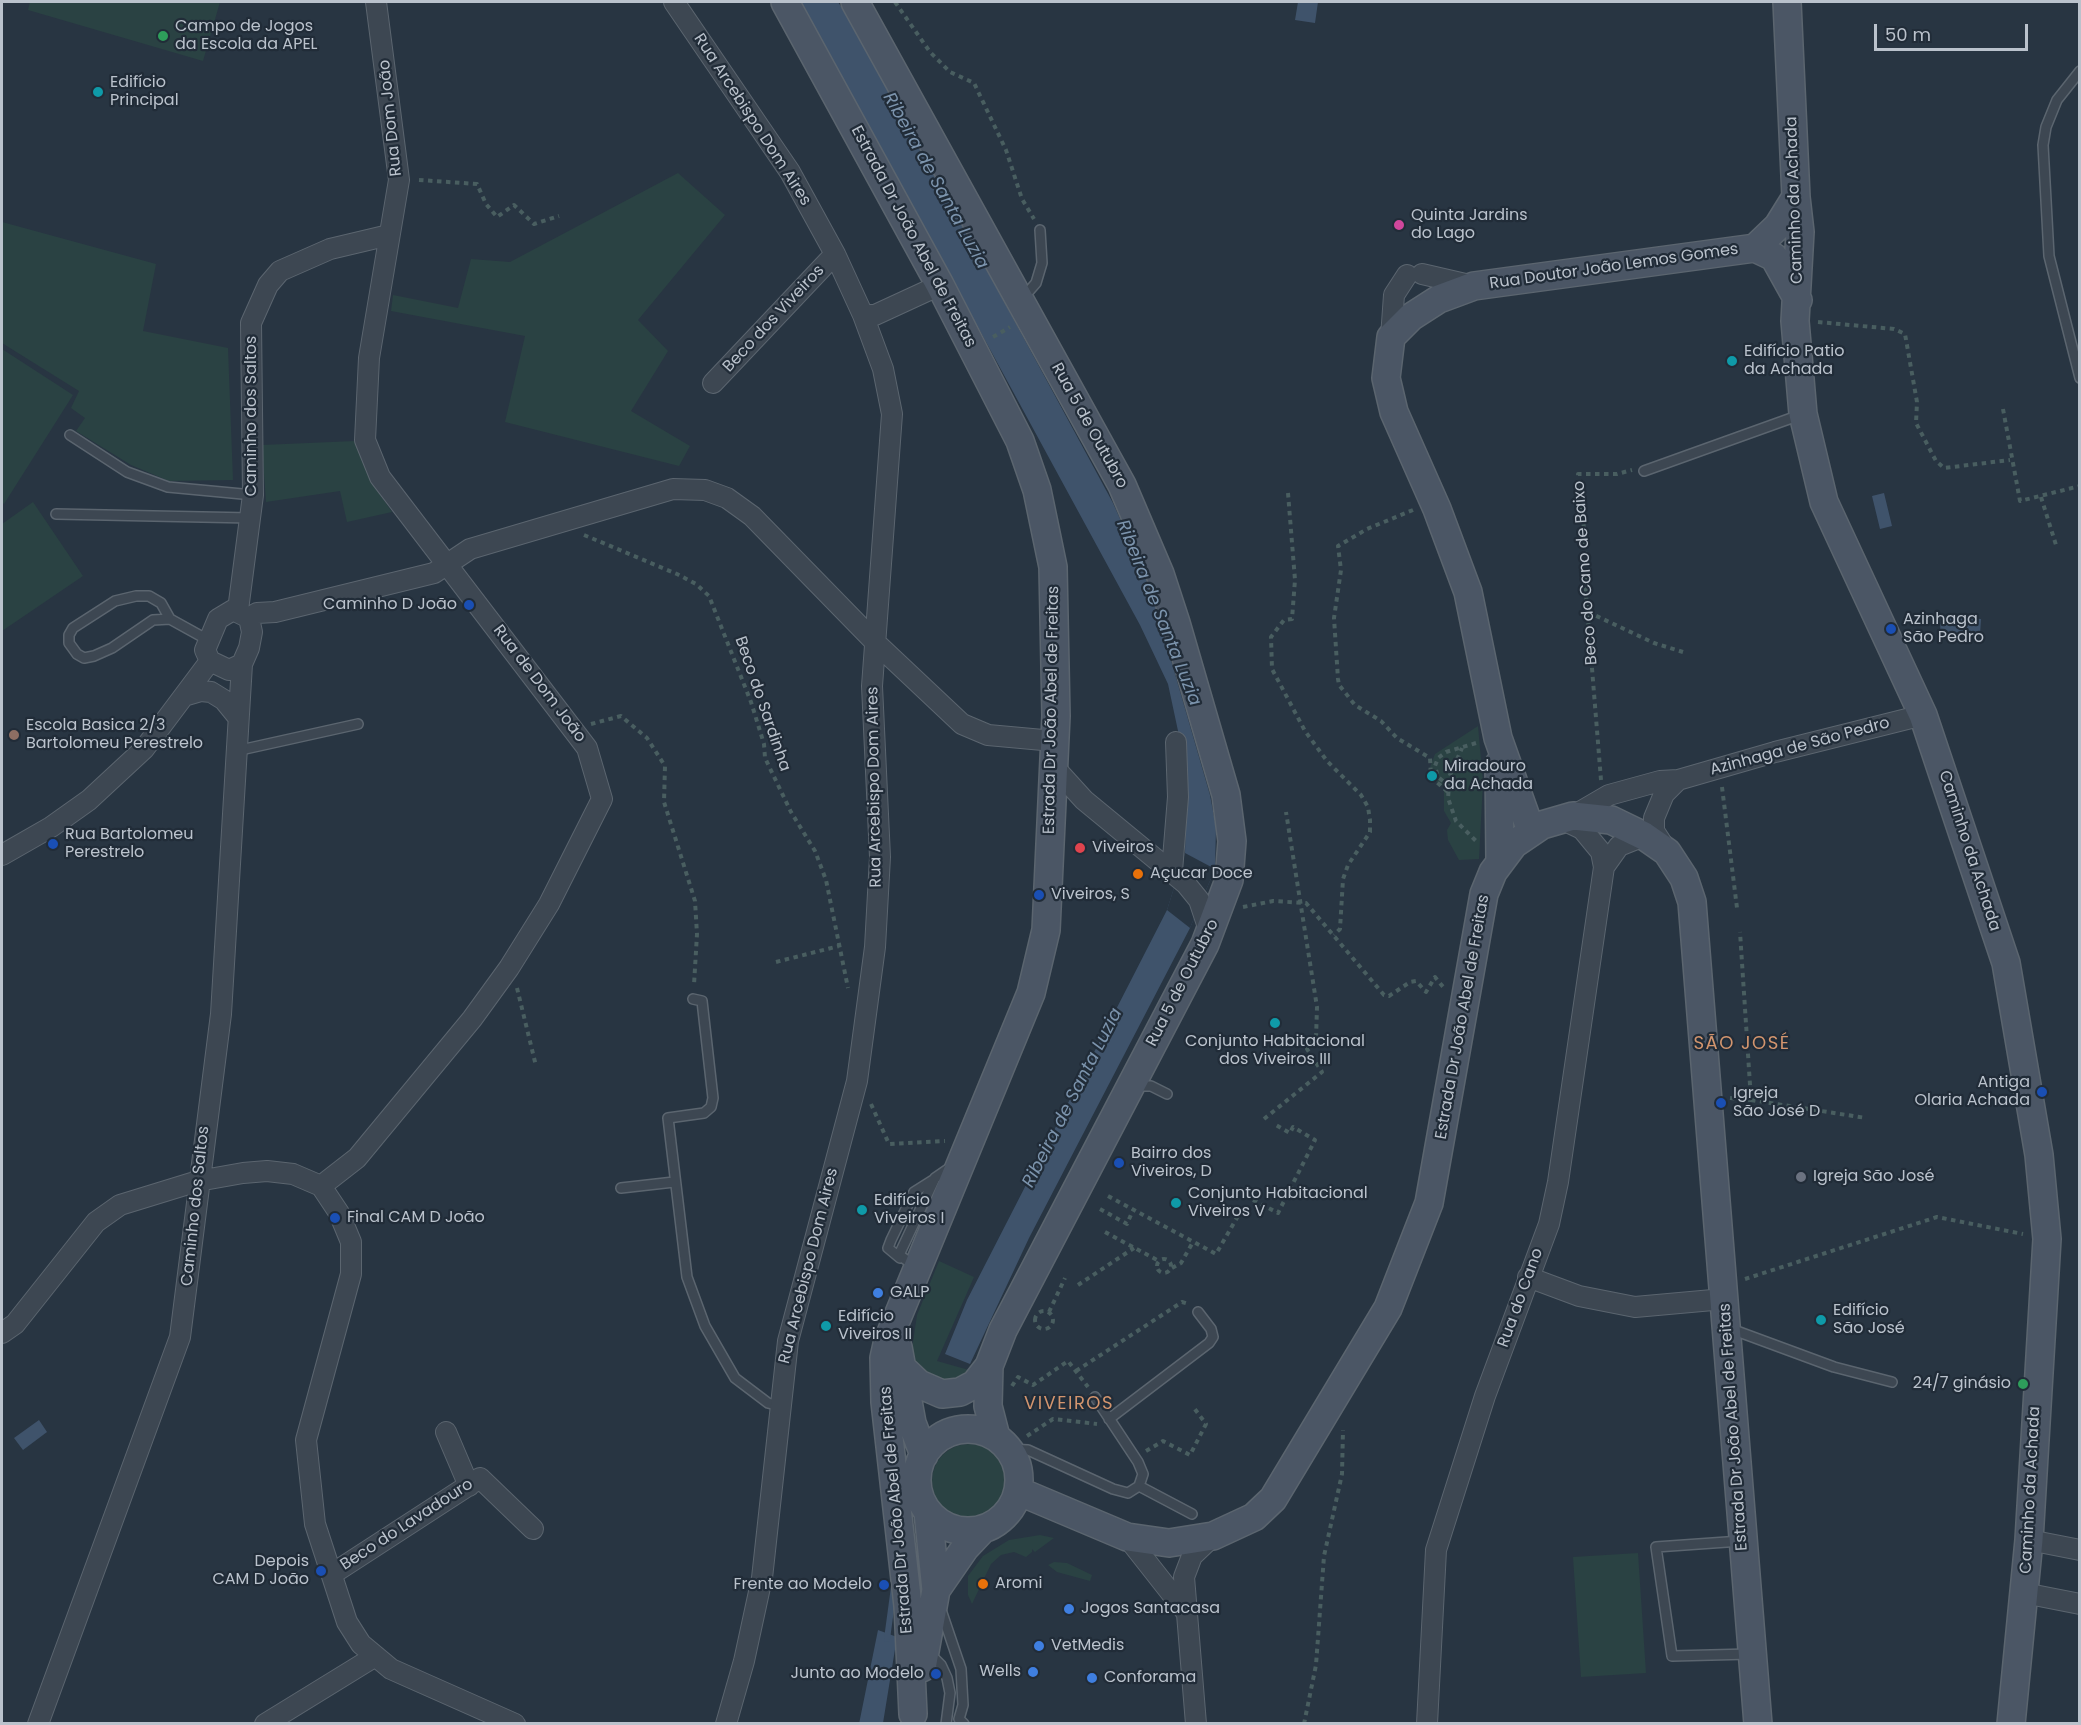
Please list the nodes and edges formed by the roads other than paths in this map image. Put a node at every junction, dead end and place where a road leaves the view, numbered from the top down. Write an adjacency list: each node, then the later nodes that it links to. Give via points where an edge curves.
1 (376, 2): 9 (street, Rua Dom João, via 399,180)
2 (674, 2): 11 (street, Rua Arcebispo Dom Aires, via 790,172)
3 (785, 2): 12 (street, Estrada Dr João Abel de Freitas)
4 (855, 2): 52 (street, Rua 5 de Outubro, via 1122,485 1161,574 1226,795 1232,842 1229,880)
5 (1787, 2): 7 (street, Caminho da Achada)
6 (2079, 71): 18 (lane, via 2057,100 2043,146 2049,256)
7 (1796, 197): 10 (street, Rua Doutor João Lemos Gomes, via 1778,226); 15 (street, Caminho da Achada, via 1800,232)
8 (1040, 230): 14 (lane, via 1042,263)
9 (389, 235): 23 (street, Caminho dos Saltos, via 330,249 280,271 268,285 251,323); 26 (street, Rua de Dom João, via 369,358 365,440 380,477)
10 (1755, 248): 13 (street, Rua Doutor João Lemos Gomes); 15 (street, Rua Doutor João Lemos Gomes, via 1774,257)
11 (835, 254): 16 (street, Rua Arcebispo Dom Aires); 19 (street, Beco dos Viveiros)
12 (939, 285): 16 (street, via 875,315); 40 (street, Estrada Dr João Abel de Freitas, via 1020,441 1037,490 1056,602)
13 (1474, 286): 17 (street, Rua Doutor João Lemos Gomes, via 1439,299 1411,317); 17 (street, Rua Doutor João Lemos Gomes, via 1415,275 1394,295)
14 (1029, 291)
15 (1797, 311): 20 (street, Caminho da Achada)
16 (864, 315): 30 (street, Rua Arcebispo Dom Aires, via 883,369 892,414)
17 (1391, 337): 37 (street, Rua Doutor João Lemos Gomes, via 1386,378 1394,412 1437,508 1468,592)
18 (2079, 378)
19 (713, 383)
20 (1803, 414): 22 (lane); 35 (street, Caminho da Achada, via 1824,502)
21 (70, 435): 23 (lane, via 127,472 168,486)
22 (1644, 471)
23 (253, 495): 25 (street, Caminho dos Saltos)
24 (56, 514): 25 (lane)
25 (250, 518): 27 (street, Caminho dos Saltos, via 242,585)
26 (448, 564): 27 (street, via 434,573 275,612); 30 (street, via 470,549 673,489 705,490 727,498 752,516); 60 (street, Rua de Dom João, via 586,748 602,799 549,904 512,964 472,1019 357,1158)
27 (244, 614): 29 (street, via 225,613); 32 (street, via 251,641)
28 (170, 619): 28 (lane, via 161,603 149,596 115,601 73,628 69,643 84,658 94,656 153,620); 29 (lane)
29 (208, 640): 31 (street, via 205,650)
30 (877, 644): 40 (street, via 968,727); 73 (street, Rua Arcebispo Dom Aires, via 872,686 880,857 875,947 857,1081 788,1341)
31 (210, 661): 32 (street, via 229,670); 33 (street)
32 (242, 664): 34 (street, Caminho dos Saltos)
33 (184, 696): 34 (street, via 211,692); 49 (street, via 144,749 89,800)
34 (237, 716): 39 (street, Caminho dos Saltos)
35 (1923, 716): 41 (street, Azinhaga de São Pedro); 88 (street, Caminho da Achada, via 2006,963 2039,1155 2047,1239)
36 (358, 724): 39 (lane)
37 (1490, 740): 45 (street, Rua Doutor João Lemos Gomes); 48 (street, Rua Doutor João Lemos Gomes)
38 (1176, 742): 51 (street, via 1178,797)
39 (236, 751): 58 (street, Caminho dos Saltos, via 220,1014)
40 (1054, 754): 42 (street); 44 (street, Estrada Dr João Abel de Freitas)
41 (1678, 780): 43 (street, Azinhaga de São Pedro, via 1660,781 1603,798); 47 (street, via 1664,794 1654,818 1654,831)
42 (1082, 799): 44 (street, via 1062,807); 51 (street)
43 (1567, 818): 45 (street, Estrada Dr João Abel de Freitas); 46 (street, Estrada Dr João Abel de Freitas, via 1611,820); 50 (street, via 1601,852)
44 (1052, 819): 56 (street, Estrada Dr João Abel de Freitas, via 1046,930 1039,964)
45 (1531, 831): 48 (street, Estrada Dr João Abel de Freitas)
46 (1644, 836): 47 (street, Estrada Dr João Abel de Freitas); 50 (street, via 1623,843)
47 (1668, 852): 64 (street, Estrada Dr João Abel de Freitas, via 1684,878 1692,902)
48 (1491, 854): 85 (street, Estrada Dr João Abel de Freitas, via 1429,1203 1406,1266 1388,1308 1273,1499 1254,1517)
49 (2, 855)
50 (1604, 867): 63 (street, Rua do Cano, via 1558,1182 1549,1224)
51 (1172, 871): 52 (street, via 1199,900)
52 (1210, 933): 70 (street, Rua 5 de Outubro, via 1003,1330)
53 (693, 999): 59 (lane, via 702,1001 713,1098 704,1113 668,1118)
54 (1143, 1086): 55 (lane)
55 (1167, 1094)
56 (962, 1165): 57 (lane, via 948,1168); 62 (street, Estrada Dr João Abel de Freitas)
57 (935, 1178): 62 (lane); 62 (lane, via 914,1192 888,1248)
58 (198, 1181): 60 (street, via 267,1171 293,1174); 68 (street, via 120,1205 96,1222 15,1324); 99 (street, Caminho dos Saltos, via 180,1337)
59 (674, 1182): 61 (lane); 73 (lane, via 687,1277 705,1326 735,1378 768,1403)
60 (321, 1186): 90 (street, via 339,1213 351,1242 351,1274 306,1440 315,1524)
61 (621, 1188)
62 (910, 1263): 65 (street, Estrada Dr João Abel de Freitas)
63 (1528, 1276): 64 (street, via 1579,1296 1635,1307); 106 (street, Rua do Cano, via 1436,1550)
64 (1732, 1289): 67 (street, Estrada Dr João Abel de Freitas)
65 (902, 1310): 69 (street, Estrada Dr João Abel de Freitas); 98 (street, Estrada Dr João Abel de Freitas, via 884,1358 885,1402 908,1606)
66 (1198, 1312): 74 (lane, via 1211,1329 1213,1337 1209,1343)
67 (1726, 1326): 71 (lane, via 1834,1366); 87 (street, Estrada Dr João Abel de Freitas)
68 (2, 1332)
69 (900, 1365): 70 (street, via 919,1384 942,1394 960,1392 975,1384); 77 (street, Estrada Dr João Abel de Freitas, via 912,1423)
70 (988, 1366): 76 (street, Rua 5 de Outubro, via 988,1406)
71 (1892, 1382)
72 (1095, 1398): 74 (lane)
73 (780, 1406): 102 (street, Rua Arcebispo Dom Aires, via 762,1578)
74 (1109, 1419): 79 (lane, via 1136,1458 1143,1474)
75 (446, 1432): 78 (street)
76 (1008, 1442): 77 (street, via 975,1430 956,1431 937,1439); 79 (lane, via 1113,1489 1128,1493); 80 (street, via 1019,1476)
77 (924, 1455): 81 (street, via 917,1484)
78 (469, 1486): 83 (street, Beco do Lavadouro, via 480,1478); 90 (street, Beco do Lavadouro)
79 (1139, 1486): 82 (lane)
80 (1018, 1491): 84 (street, via 1006,1515); 86 (street, Estrada Dr João Abel de Freitas)
81 (928, 1512): 84 (street, via 959,1531); 91 (street)
82 (1192, 1514)
83 (534, 1529)
84 (983, 1529): 91 (street)
85 (1213, 1536): 86 (street, Estrada Dr João Abel de Freitas, via 1169,1543); 94 (street, via 1192,1556 1184,1577)
86 (1136, 1539): 94 (street)
87 (1743, 1540): 96 (street, Estrada Dr João Abel de Freitas); 96 (lane, via 1656,1547 1672,1656)
88 (2029, 1540): 89 (street); 92 (street, Caminho da Achada)
89 (2079, 1550)
90 (332, 1574): 97 (street, via 347,1622 360,1644)
91 (936, 1591): 95 (street); 104 (lane, via 961,1669 963,1705 959,1719)
92 (2024, 1593): 93 (street); 108 (street, Caminho da Achada)
93 (2079, 1604)
94 (1187, 1613): 105 (street)
95 (925, 1650): 98 (street); 103 (lane, via 942,1665 947,1678 950,1693)
96 (1753, 1654): 107 (street, Estrada Dr João Abel de Freitas)
97 (374, 1657): 100 (street); 101 (street, via 392,1669)
98 (913, 1719)
99 (38, 1724)
100 (265, 1724)
101 (515, 1724)
102 (726, 1724)
103 (946, 1724)
104 (964, 1724)
105 (1196, 1724)
106 (1427, 1724)
107 (1758, 1724)
108 (2011, 1724)

